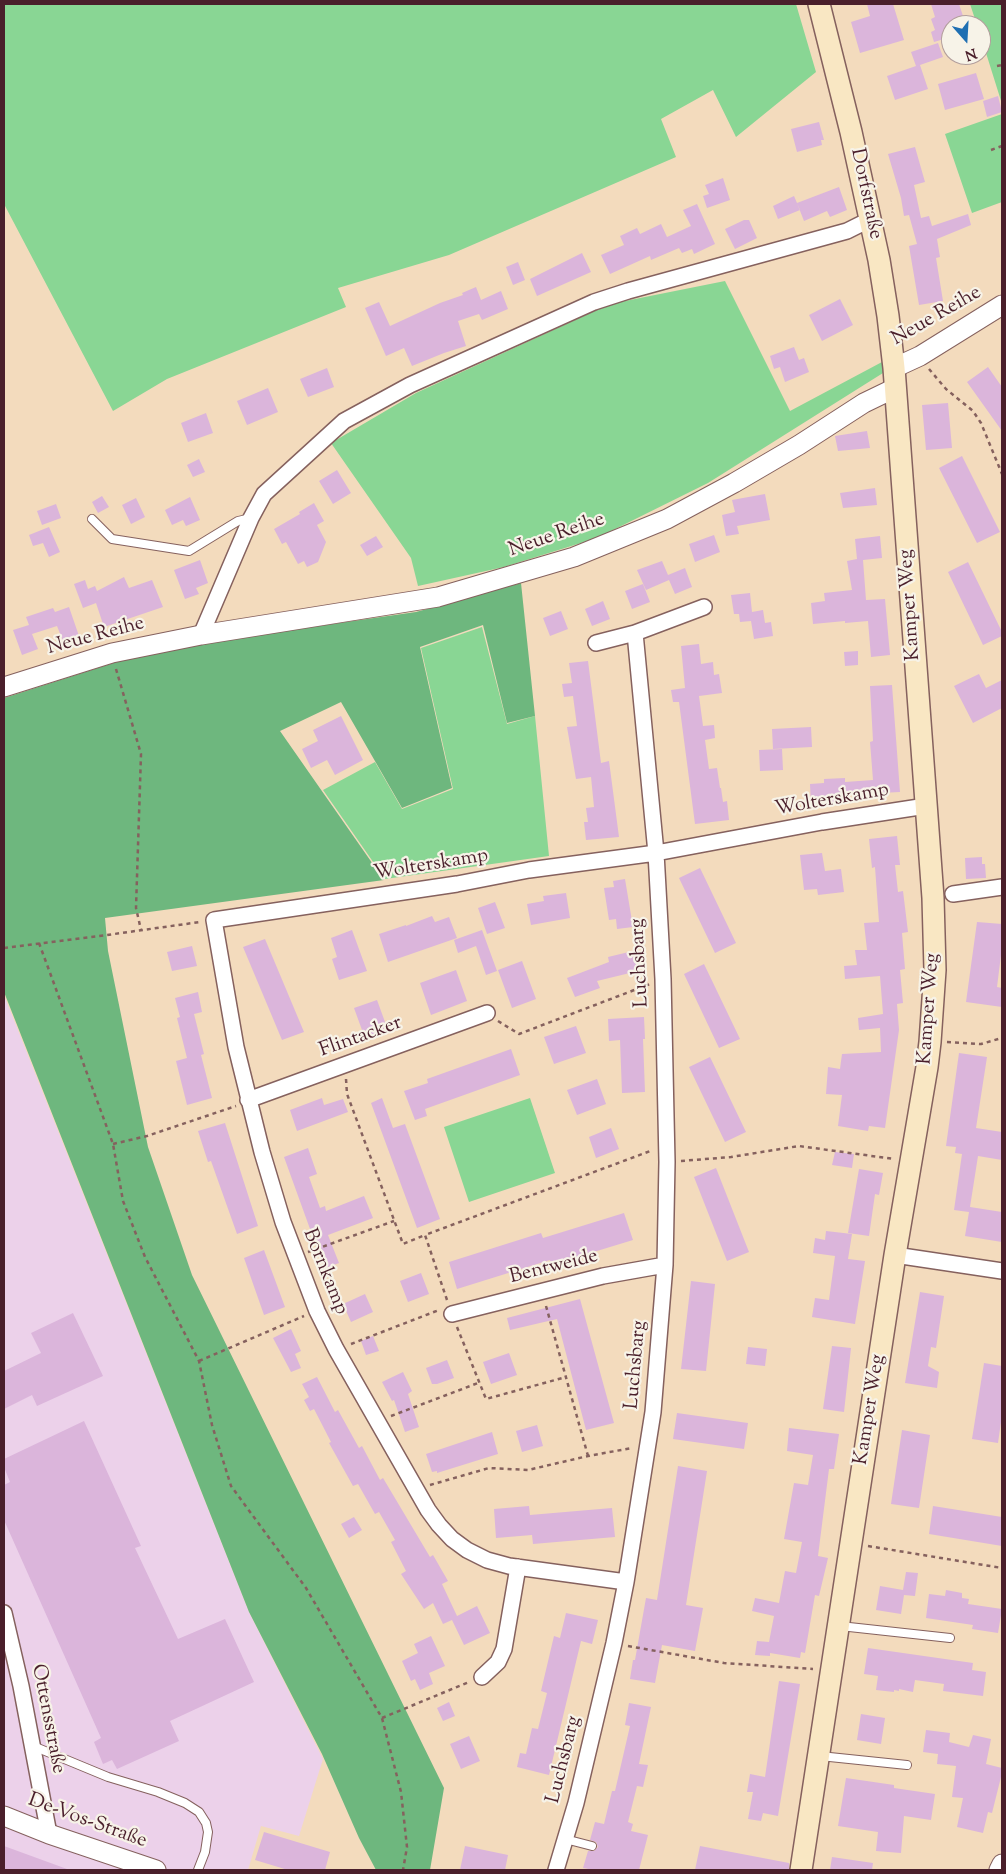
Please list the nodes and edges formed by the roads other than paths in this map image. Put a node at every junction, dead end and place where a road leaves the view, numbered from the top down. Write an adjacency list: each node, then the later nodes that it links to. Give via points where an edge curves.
1 (819, 4): 4 (main road, Dorfstraße, via 852,132 879,260)
2 (861, 224): 5 (street, via 847,231 594,302 410,385 344,421 264,494)
3 (1002, 305): 4 (street, Neue Reihe, via 920,356)
4 (895, 378): 9 (street, Neue Reihe, via 864,403 742,478 667,519 574,557 438,597); 12 (main road, Kamper Weg)
5 (251, 518): 6 (lane, via 238,520 189,551 112,539); 9 (street)
6 (92, 519)
7 (704, 607): 8 (street)
8 (635, 633): 10 (street); 13 (street)
9 (201, 635): 11 (street, Neue Reihe, via 112,653)
10 (596, 643)
11 (4, 687)
12 (926, 806): 13 (street, Wolterskamp); 19 (main road, Kamper Weg, via 933,898 930,1042)
13 (656, 853): 16 (street, Wolterskamp); 20 (street, Luchsbarg, via 667,1145)
14 (1002, 887): 15 (street)
15 (953, 894)
16 (214, 920): 18 (street, Bornkamp)
17 (487, 1013): 18 (street, Flintacker)
18 (248, 1100): 23 (street, Bornkamp, via 272,1187 317,1311 416,1490 438,1525 459,1544 487,1560)
19 (895, 1254): 21 (street); 26 (main road, Kamper Weg)
20 (665, 1265): 22 (street, Bentweide); 24 (street, Luchsbarg, via 654,1412)
21 (1002, 1271)
22 (451, 1310)
23 (518, 1567): 24 (street, Bornkamp); 28 (street, via 504,1649 498,1662)
24 (626, 1582): 34 (street, Luchsbarg)
25 (4, 1613): 29 (street, Ottensstraße)
26 (838, 1626): 27 (lane); 30 (main road, Kamper Weg)
27 (950, 1638)
28 (482, 1677)
29 (33, 1746): 33 (street, Ottensstraße); 38 (lane, via 108,1778 185,1802 199,1812 208,1832)
30 (818, 1756): 31 (lane); 40 (main road, Kamper Weg)
31 (906, 1765)
32 (4, 1816): 33 (street, De-Vos-Straße)
33 (49, 1834): 37 (street, De-Vos-Straße)
34 (565, 1839): 35 (lane); 39 (street, Luchsbarg)
35 (592, 1846)
36 (1002, 1864): 41 (street)
37 (156, 1870)
38 (198, 1870)
39 (556, 1870)
40 (801, 1870)
41 (1000, 1870)

